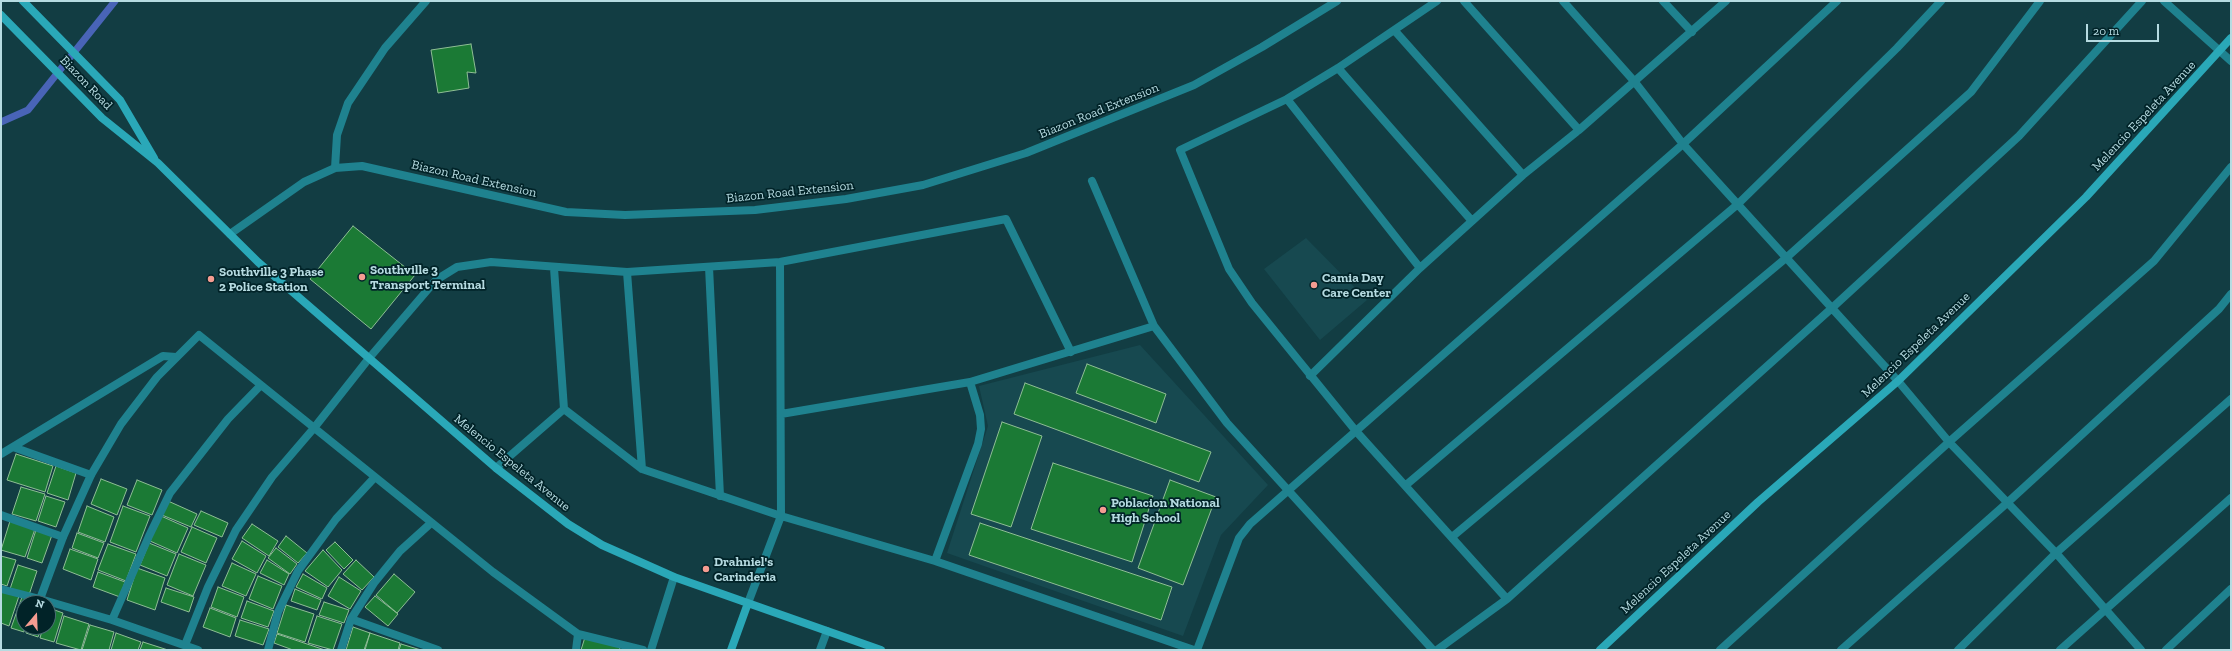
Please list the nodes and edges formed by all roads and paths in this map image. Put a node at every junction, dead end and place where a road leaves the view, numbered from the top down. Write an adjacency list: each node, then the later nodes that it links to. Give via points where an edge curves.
1 (23, 1): 25 (street, Biazon Road, via 120,100)
2 (426, 1): 27 (street, via 385,48 348,103 337,135)
3 (1337, 1): 27 (street, Biazon Road Extension, via 1194,85 1113,120 1026,153 923,185 846,199 755,210 682,214 566,212 362,166)
4 (1438, 1): 15 (street)
5 (1464, 1): 23 (street)
6 (1563, 1): 21 (street)
7 (1663, 1): 16 (street)
8 (1726, 1): 16 (street)
9 (1837, 1): 24 (street)
10 (1941, 1): 30 (street, via 1897,48)
11 (2040, 1): 33 (street, via 1971,92)
12 (2142, 1): 41 (street, via 2019,136)
13 (2164, 1): 18 (street)
14 (1, 15): 25 (street, Biazon Road, via 102,118)
15 (1395, 31): 20 (street); 28 (street)
16 (1692, 32): 21 (street)
17 (2231, 38): 18 (street, Melencio Espeleta Avenue)
18 (2219, 51): 19 (street); 47 (street, Melencio Espeleta Avenue, via 2086,197)
19 (2231, 61)
20 (1338, 68): 22 (street); 31 (street)
21 (1634, 81): 23 (street); 24 (street)
22 (1287, 99): 38 (street); 46 (street, via 1180,150 1229,269 1252,303)
23 (1579, 130): 28 (street)
24 (1683, 144): 30 (street); 54 (street)
25 (158, 163): 32 (street, Biazon Road)
26 (2231, 167): 55 (street, via 2154,261)
27 (335, 168): 32 (street, Biazon Road Extension, via 304,182)
28 (1523, 175): 31 (street)
29 (1092, 180): 42 (street)
30 (1738, 204): 33 (street); 62 (street)
31 (1472, 221): 38 (street)
32 (230, 234): 34 (street, Biazon Road)
33 (1786, 258): 41 (street); 71 (street)
34 (258, 262): 45 (street, Melencio Espeleta Avenue)
35 (780, 262): 36 (street); 43 (street, via 1006,219); 52 (street)
36 (709, 267): 39 (street); 64 (street)
37 (554, 268): 39 (street); 45 (street, via 491,262 457,267 436,280); 51 (street)
38 (1420, 268): 46 (street)
39 (627, 272): 59 (street)
40 (2231, 294): 66 (street, via 2219,309)
41 (1832, 308): 47 (street); 79 (street)
42 (1154, 326): 43 (street); 63 (street, via 1227,423)
43 (1071, 352): 48 (street)
44 (176, 357): 49 (street, via 199,335); 56 (street, via 163,356); 60 (street, via 121,424)
45 (370, 357): 53 (street); 58 (street, Melencio Espeleta Avenue)
46 (1310, 376): 54 (street)
47 (1898, 381): 55 (street); 102 (street, Melencio Espeleta Avenue, via 1758,502)
48 (970, 382): 52 (street); 73 (street, via 980,415 981,429 978,444)
49 (261, 385): 53 (street); 84 (street, via 228,419 170,493 148,536)
50 (2231, 399): 72 (street)
51 (564, 409): 58 (street); 59 (street)
52 (781, 414): 68 (street)
53 (314, 428): 61 (street); 87 (street, via 272,477 236,530 208,587)
54 (1355, 430): 62 (street); 63 (street)
55 (1949, 442): 66 (street); 103 (street)
56 (12, 447): 57 (street); 60 (street)
57 (1, 454)
58 (496, 468): 74 (street, Melencio Espeleta Avenue, via 535,500 596,542)
59 (642, 469): 64 (street)
60 (90, 475): 70 (street)
61 (376, 477): 69 (street); 89 (street, via 336,519 298,571 278,612)
62 (1406, 485): 71 (street)
63 (1290, 491): 99 (street, via 1250,524 1238,538); 100 (street)
64 (720, 496): 68 (street)
65 (2231, 498): 82 (street)
66 (2006, 503): 72 (street); 104 (street)
67 (1, 515): 70 (street)
68 (781, 516): 73 (street); 80 (street)
69 (431, 523): 83 (street, via 400,551 374,583); 86 (street)
70 (63, 537): 78 (street)
71 (1452, 537): 79 (street)
72 (2056, 553): 82 (street); 105 (street)
73 (935, 561): 98 (street)
74 (674, 577): 80 (street, Melencio Espeleta Avenue); 94 (street)
75 (1, 589): 77 (street)
76 (2231, 589): 108 (street)
77 (19, 595)
78 (41, 595)
79 (1507, 599): 101 (street)
80 (748, 603): 85 (street, Melencio Espeleta Avenue); 95 (street)
81 (56, 604): 84 (street)
82 (2106, 608): 106 (street); 107 (street)
83 (351, 618): 90 (street); 91 (street)
84 (112, 620): 87 (street)
85 (827, 631): 96 (street); 97 (street, Melencio Espeleta Avenue)
86 (578, 634): 92 (street); 93 (street)
87 (185, 646): 88 (street)
88 (198, 650)
89 (268, 650)
90 (341, 650)
91 (438, 650)
92 (576, 650)
93 (643, 650)
94 (651, 650)
95 (731, 650)
96 (820, 650)
97 (882, 650)
98 (1194, 650)
99 (1197, 650)
100 (1433, 650)
101 (1437, 650)
102 (1600, 650)
103 (1720, 650)
104 (1841, 650)
105 (1958, 650)
106 (2060, 650)
107 (2141, 650)
108 (2166, 650)

